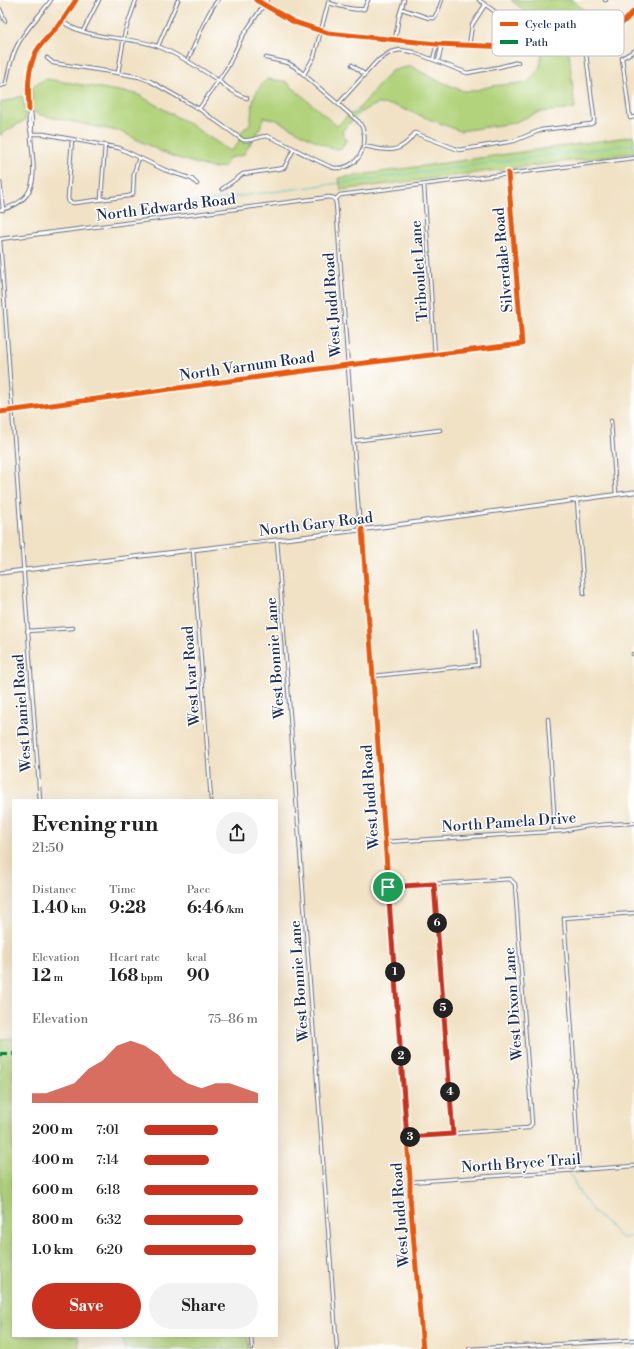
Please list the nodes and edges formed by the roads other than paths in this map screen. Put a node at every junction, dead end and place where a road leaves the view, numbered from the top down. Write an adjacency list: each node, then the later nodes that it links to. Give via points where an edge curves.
1 (51, 0): 47 (street, via 16,47 6,84)
2 (76, 0): 23 (street)
3 (99, 0): 25 (street)
4 (136, 0): 27 (street)
5 (178, 0): 31 (street)
6 (218, 0): 39 (street, via 210,10)
7 (256, 0): 14 (street)
8 (267, 0): 14 (street)
9 (368, 0): 13 (street, via 364,9 355,10)
10 (404, 0): 17 (street)
11 (442, 0): 17 (street, via 435,18)
12 (479, 0): 15 (street)
13 (329, 1): 26 (street)
14 (264, 5): 26 (street, via 294,22); 46 (street)
15 (486, 5): 18 (street); 32 (street, via 472,25)
16 (0, 9): 22 (street)
17 (402, 9): 28 (street)
18 (493, 10)
19 (634, 11): 20 (street)
20 (630, 15): 21 (street); 24 (street)
21 (634, 18)
22 (5, 21)
23 (62, 21): 25 (street, via 74,29); 51 (street, via 36,52 28,83)
24 (624, 22)
25 (83, 31): 27 (street)
26 (320, 31): 28 (street); 44 (street, via 314,57)
27 (124, 39): 31 (street); 43 (street)
28 (395, 40): 29 (street)
29 (437, 44): 30 (street); 38 (street)
30 (442, 44): 32 (street); 40 (street)
31 (158, 46): 39 (street)
32 (469, 46): 33 (street)
33 (492, 47)
34 (634, 51): 52 (street, via 622,58 630,118)
35 (586, 56): 58 (street, via 594,122 541,130 514,141 464,150 452,148 415,132 401,148 389,150)
36 (47, 58): 43 (street, via 53,63)
37 (266, 58): 44 (street, via 288,63)
38 (433, 59): 40 (street); 45 (street, via 406,50 391,52)
39 (187, 61): 46 (street)
40 (438, 61): 41 (street, via 467,73)
41 (518, 62)
42 (352, 65): 45 (street)
43 (118, 73): 50 (street, via 150,81)
44 (304, 74): 49 (street)
45 (364, 74): 49 (street)
46 (218, 81): 48 (street); 50 (street)
47 (0, 86)
48 (247, 98)
49 (339, 103): 58 (street, via 363,127)
50 (199, 109): 59 (street, via 243,140 267,136)
51 (29, 110): 53 (street); 54 (street)
52 (634, 117)
53 (28, 119): 54 (street); 55 (street)
54 (32, 119): 55 (street)
55 (31, 134): 56 (street); 69 (street, via 34,178 32,185 18,204)
56 (72, 139): 57 (street); 68 (street, via 69,202)
57 (105, 145): 60 (street, via 119,148); 68 (street)
58 (364, 146): 59 (street, via 354,163 341,167 329,166)
59 (294, 149): 66 (street, via 284,168 243,174)
60 (139, 158): 64 (street); 68 (street, via 134,173 133,194)
61 (634, 158): 62 (street, North Edwards Road)
62 (508, 174): 65 (street, North Edwards Road); 71 (street, Silverdale Road)
63 (0, 182): 69 (street)
64 (197, 184)
65 (424, 185): 67 (street, North Edwards Road, via 340,195); 72 (street, Triboulet Lane)
66 (222, 189)
67 (334, 199): 70 (street, North Edwards Road, via 329,197); 73 (street, West Judd Road)
68 (101, 200)
69 (1, 210)
70 (0, 240): 74 (street, West Daniel Road)
71 (522, 344): 72 (street, North Varnum Road)
72 (435, 355): 73 (street, North Varnum Road)
73 (348, 365): 74 (street, North Varnum Road); 78 (street, West Judd Road)
74 (11, 410): 75 (street, North Varnum Road); 85 (street, West Daniel Road)
75 (0, 412)
76 (611, 421): 80 (street)
77 (440, 430): 78 (street)
78 (353, 441): 82 (street, West Judd Road)
79 (634, 492): 80 (street, North Gary Road)
80 (616, 494): 81 (street, North Gary Road)
81 (577, 500): 82 (street, North Gary Road); 87 (street)
82 (361, 530): 83 (street, North Gary Road); 91 (street, West Judd Road)
83 (277, 540): 84 (street, North Gary Road); 109 (street, West Bonnie Lane)
84 (193, 550): 85 (street, North Gary Road); 94 (street, West Ivar Road)
85 (23, 570): 86 (street, North Gary Road); 90 (street, West Daniel Road)
86 (0, 573)
87 (584, 594)
88 (73, 628): 90 (street)
89 (476, 630): 91 (street, via 478,665)
90 (27, 631): 93 (street, West Daniel Road)
91 (373, 676): 97 (street, West Judd Road)
92 (548, 719): 96 (street, via 554,812)
93 (40, 799)
94 (211, 799)
95 (634, 823): 96 (street, North Pamela Drive, via 574,828 563,832)
96 (552, 831): 97 (street, North Pamela Drive)
97 (385, 842): 99 (street, West Judd Road)
98 (434, 884): 99 (street); 101 (street); 101 (street, West Dixon Lane, via 513,880 520,949 532,1124 528,1128)
99 (388, 887): 102 (street, West Judd Road)
100 (634, 913): 104 (street, via 564,918)
101 (453, 1134): 102 (street)
102 (407, 1137): 105 (street, West Judd Road)
103 (634, 1166): 104 (street, North Bryce Trail)
104 (577, 1170): 105 (street, North Bryce Trail)
105 (410, 1182): 110 (street, West Judd Road)
106 (251, 1337): 108 (street)
107 (634, 1340): 111 (street)
108 (252, 1349)
109 (337, 1349)
110 (423, 1349)
111 (469, 1349)

